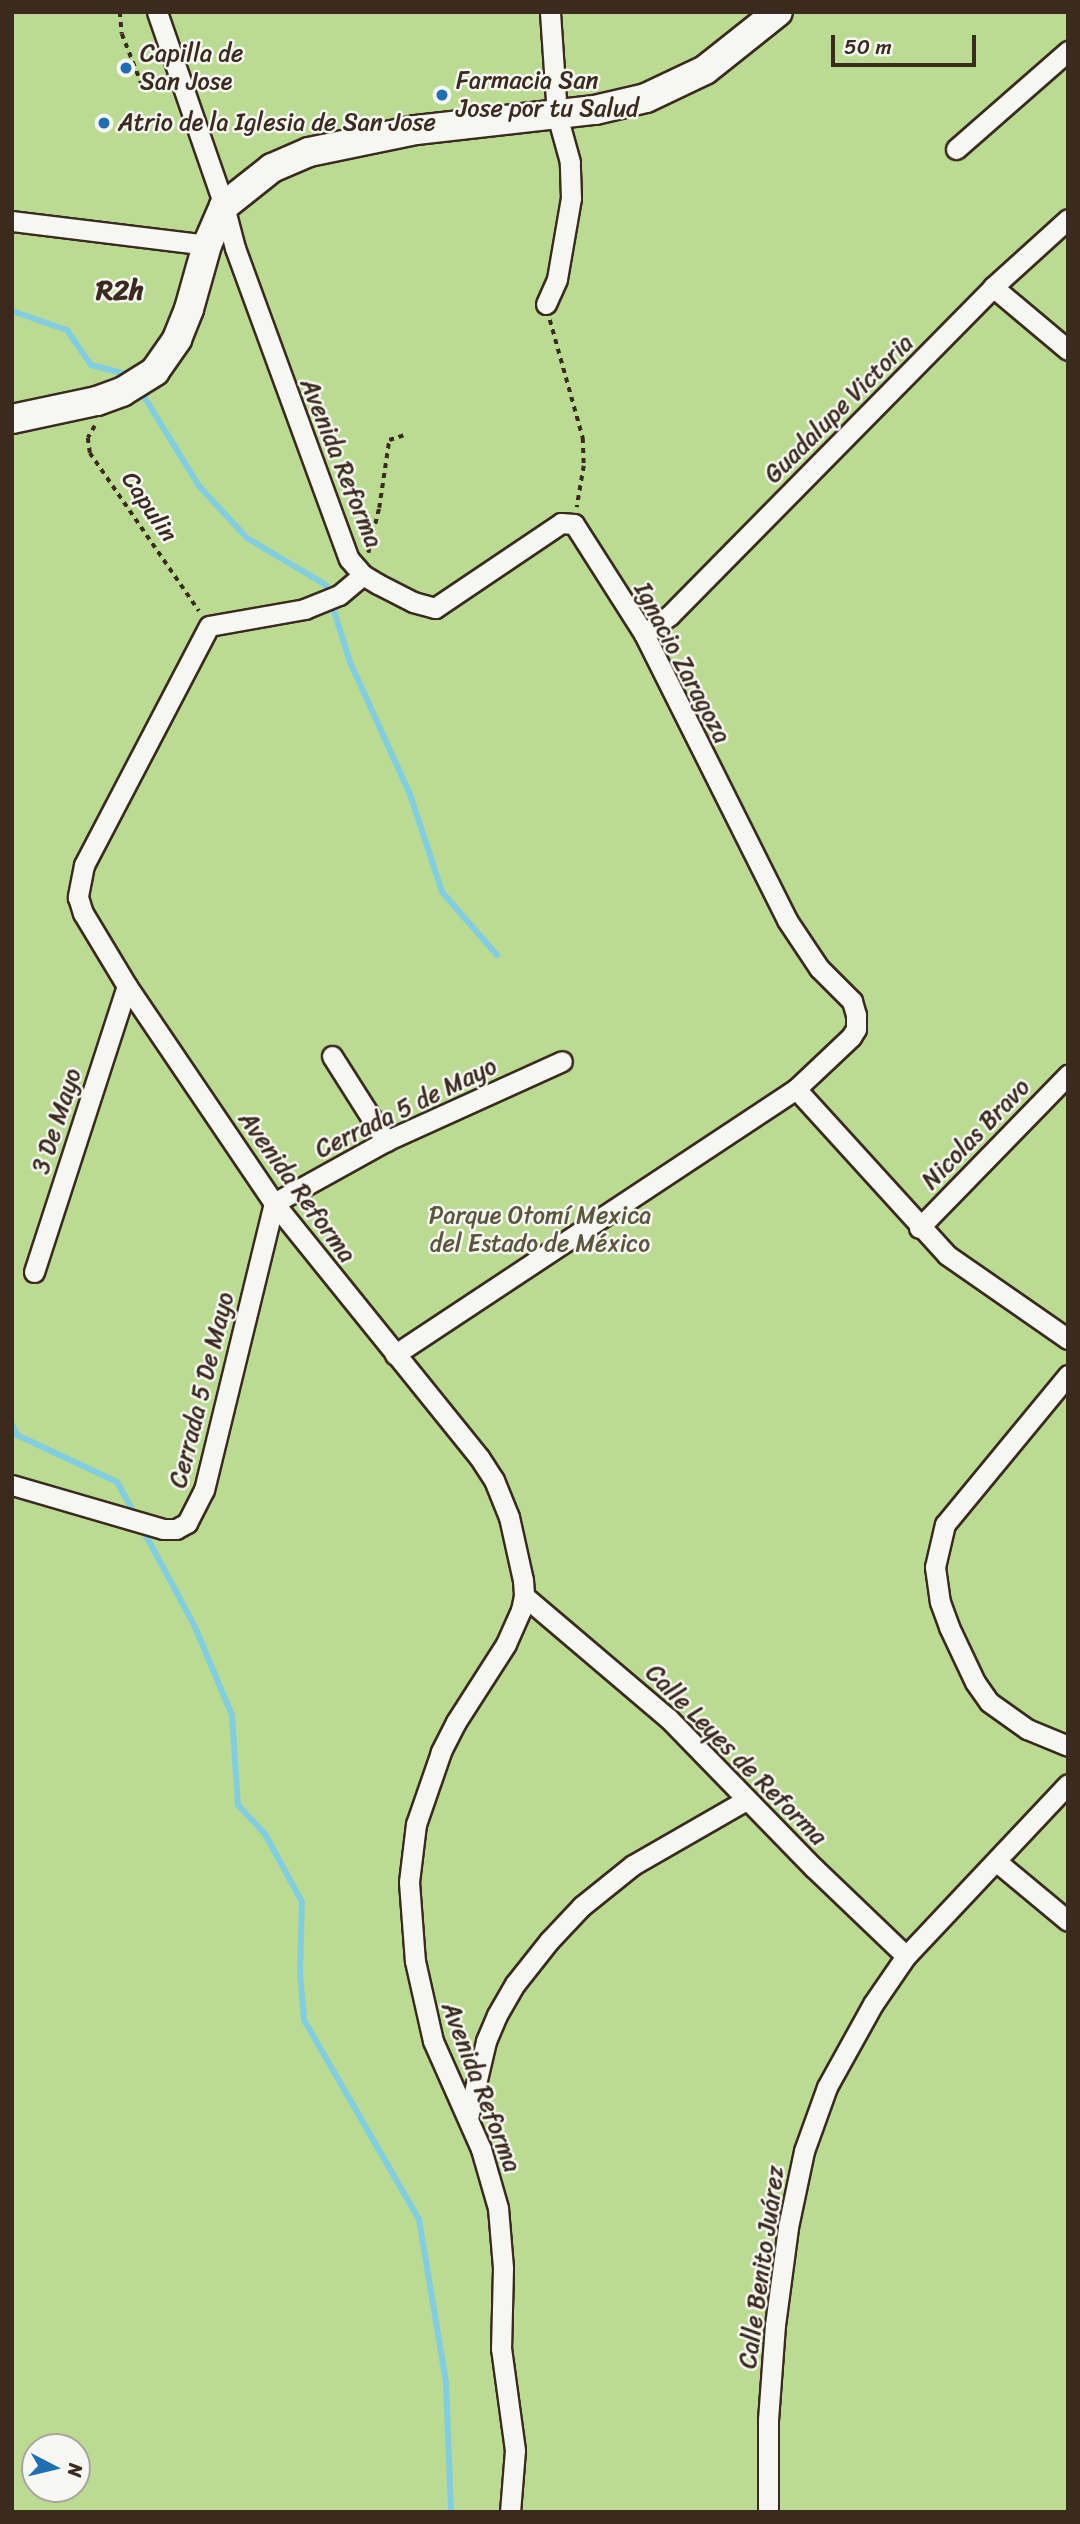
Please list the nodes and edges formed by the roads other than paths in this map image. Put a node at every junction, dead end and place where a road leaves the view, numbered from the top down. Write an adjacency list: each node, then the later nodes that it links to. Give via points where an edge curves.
1 (157, 12): 7 (street, Avenida Reforma)
2 (550, 12): 5 (street)
3 (778, 12): 5 (main road, via 705,70 646,98)
4 (1068, 51): 6 (street)
5 (557, 115): 7 (main road, via 428,128 309,152 272,169); 12 (street, via 570,162 571,198 557,279)
6 (956, 149)
7 (224, 206): 10 (main road); 15 (street, Avenida Reforma, via 292,409 349,559)
8 (1068, 219): 11 (street, Guadalupe Victoria)
9 (12, 221): 10 (street)
10 (207, 245): 14 (main road, via 190,309 155,371 109,396)
11 (993, 287): 13 (street); 16 (street, Guadalupe Victoria, via 670,615)
12 (546, 304)
13 (1068, 350)
14 (12, 419)
15 (363, 575): 16 (street, Ignacio Zaragoza, via 413,602 435,607 561,523 574,524); 17 (street, Avenida Reforma, via 339,595 305,609 209,626 84,865 78,885 83,914)
16 (644, 634): 21 (street, Ignacio Zaragoza, via 787,920 819,968 852,1001 857,1023 851,1037)
17 (127, 986): 23 (street, Avenida Reforma); 25 (street, 3 De Mayo)
18 (332, 1056): 22 (street)
19 (562, 1061): 22 (street, Cerrada 5 de Mayo)
20 (1068, 1074): 24 (street, Nicolas Bravo)
21 (796, 1089): 24 (street); 27 (street)
22 (386, 1141): 23 (street, Cerrada 5 de Mayo)
23 (274, 1203): 27 (street, Avenida Reforma); 29 (street, Cerrada 5 De Mayo, via 204,1490 187,1522 176,1529 163,1529)
24 (919, 1228): 26 (street, via 947,1255)
25 (34, 1272)
26 (1068, 1339)
27 (395, 1354): 30 (street, Avenida Reforma, via 494,1480 509,1517)
28 (1068, 1375): 31 (street, via 952,1514 942,1532 934,1567 949,1627 989,1702 1027,1729)
29 (12, 1485)
30 (524, 1596): 33 (street, Calle Leyes de Reforma, via 668,1718); 37 (street, Avenida Reforma, via 506,1644 441,1752 416,1824 411,1856 411,1930 422,2003 443,2067)
31 (1068, 1746)
32 (1068, 1784): 34 (street, Calle Benito Juárez)
33 (746, 1800): 36 (street, Calle Leyes de Reforma); 37 (street, via 633,1865 582,1906 549,1941 497,2015)
34 (997, 1862): 35 (street); 36 (street, Calle Benito Juárez)
35 (1068, 1921)
36 (906, 1956): 39 (street, Calle Benito Juárez, via 845,2050 804,2151 775,2325)
37 (468, 2118): 38 (street, Avenida Reforma, via 491,2180 502,2238 501,2348 515,2450)
38 (510, 2512)
39 (768, 2512)

